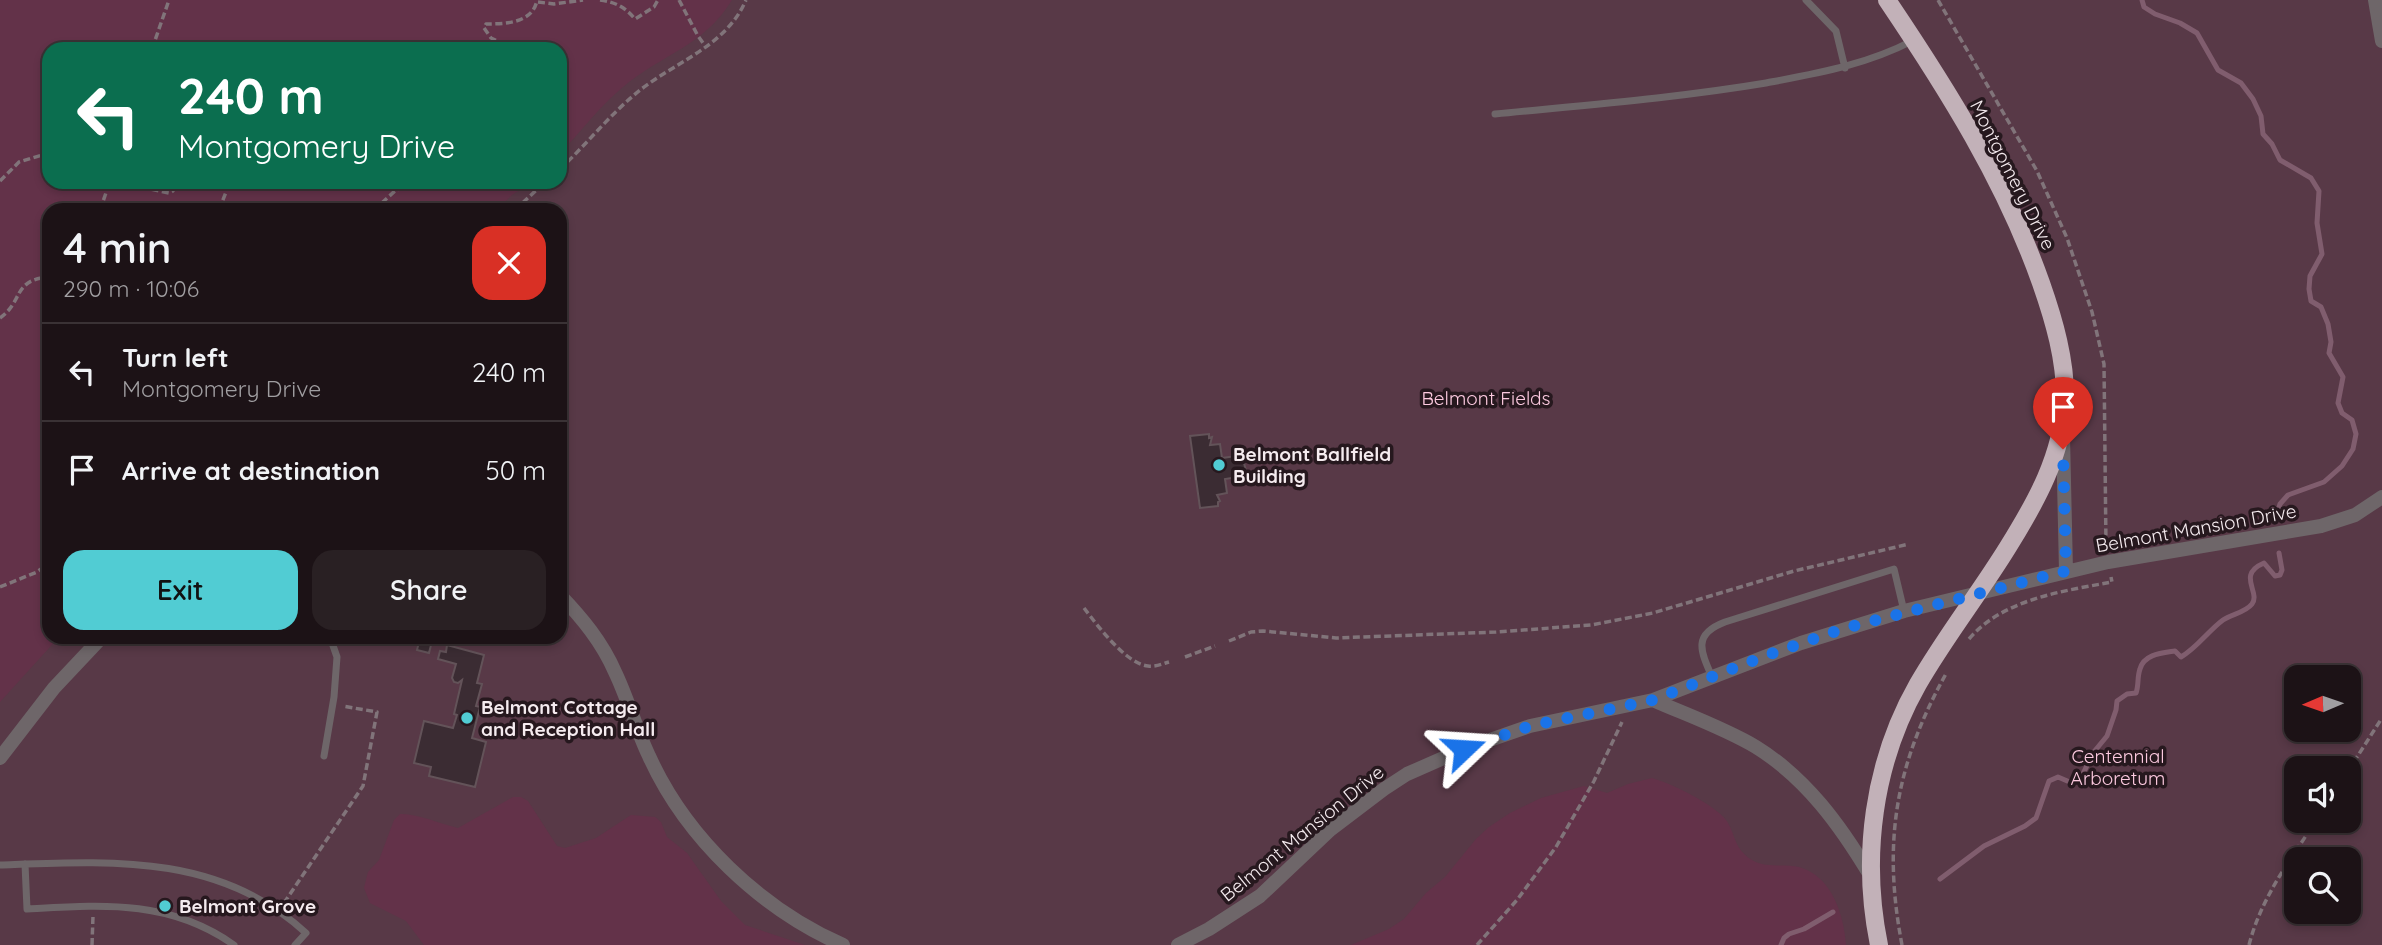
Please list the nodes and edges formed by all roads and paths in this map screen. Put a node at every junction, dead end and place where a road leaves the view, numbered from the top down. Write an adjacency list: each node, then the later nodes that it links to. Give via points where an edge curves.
1 (169, 0): 14 (path)
2 (583, 0): 11 (path)
3 (600, 0): 4 (path, via 627,10 635,19 654,8)
4 (658, 0)
5 (679, 0): 16 (path)
6 (746, 0): 16 (path, via 726,31)
7 (1806, 0): 17 (lane, via 1836,31)
8 (1888, 0): 13 (main road, Montgomery Drive)
9 (1938, 0): 33 (path, via 2037,171 2067,238 2092,312 2104,364)
10 (2375, 0): 12 (street)
11 (538, 1): 15 (path, via 530,16 486,24 486,32)
12 (2382, 38)
13 (1915, 40): 17 (lane); 30 (main road, Montgomery Drive, via 1987,162 2035,264 2062,357)
14 (154, 42)
15 (500, 42)
16 (706, 47): 20 (path, via 632,96)
17 (1845, 68): 18 (lane, via 1712,92)
18 (1495, 114)
19 (42, 155): 21 (path, via 19,162)
20 (567, 162)
21 (0, 181)
22 (150, 189): 23 (path, via 169,193)
23 (174, 189)
24 (399, 189): 26 (path)
25 (538, 189): 27 (path)
26 (381, 203)
27 (522, 203)
28 (42, 279): 29 (path, via 27,282)
29 (0, 317)
30 (2063, 425): 35 (street, Montgomery Drive); 38 (main road, Montgomery Drive, via 2036,500)
31 (2382, 497): 35 (street, Belmont Mansion Drive, via 2355,514 2321,526)
32 (1909, 544): 42 (path, via 1591,625 1336,638 1263,631)
33 (2106, 547)
34 (42, 568): 37 (path)
35 (2066, 571): 38 (street, Belmont Mansion Drive)
36 (2111, 577): 46 (path, via 2112,582 2001,613 1978,629)
37 (0, 587)
38 (1977, 595): 41 (street, Belmont Mansion Drive); 61 (main road, Montgomery Drive, via 1927,669 1895,733 1878,788)
39 (567, 602): 67 (street, via 605,651 649,757 706,842 756,891 803,925)
40 (1084, 608): 48 (path, via 1133,661 1150,667)
41 (1904, 611): 50 (street, Belmont Mansion Drive, via 1811,639); 50 (lane, via 1894,569 1725,622 1705,633 1702,641)
42 (1229, 642)
43 (95, 644): 57 (street, via 54,688)
44 (332, 644): 52 (lane, via 337,657)
45 (1215, 646): 47 (path)
46 (1962, 649)
47 (1185, 657)
48 (1169, 662)
49 (1948, 670): 71 (path, via 1920,723 1898,804 1893,845)
50 (1712, 677): 51 (street, Belmont Mansion Drive)
51 (1653, 700): 53 (street, Belmont Mansion Drive); 61 (street, via 1732,735 1776,761 1829,813)
52 (333, 704): 55 (lane); 63 (path, via 377,712 363,786)
53 (1629, 704): 68 (street, Belmont Mansion Drive, via 1530,726 1407,775 1330,830 1260,896); 69 (path, via 1594,781 1556,847)
54 (2382, 718): 56 (path)
55 (324, 756)
56 (2358, 756)
57 (0, 758)
58 (2308, 833): 72 (path, via 2271,890)
59 (24, 864): 60 (lane); 62 (lane, via 27,909); 63 (lane, via 147,864 198,873 230,884)
60 (0, 865)
61 (1870, 875): 70 (main road, Montgomery Drive)
62 (93, 905): 64 (path); 65 (lane, via 153,909 192,922)
63 (278, 911): 66 (lane, via 306,933)
64 (92, 945)
65 (234, 945)
66 (295, 945)
67 (843, 945)
68 (1178, 945)
69 (1478, 945)
70 (1879, 945)
71 (1902, 945)
72 (2249, 945)

